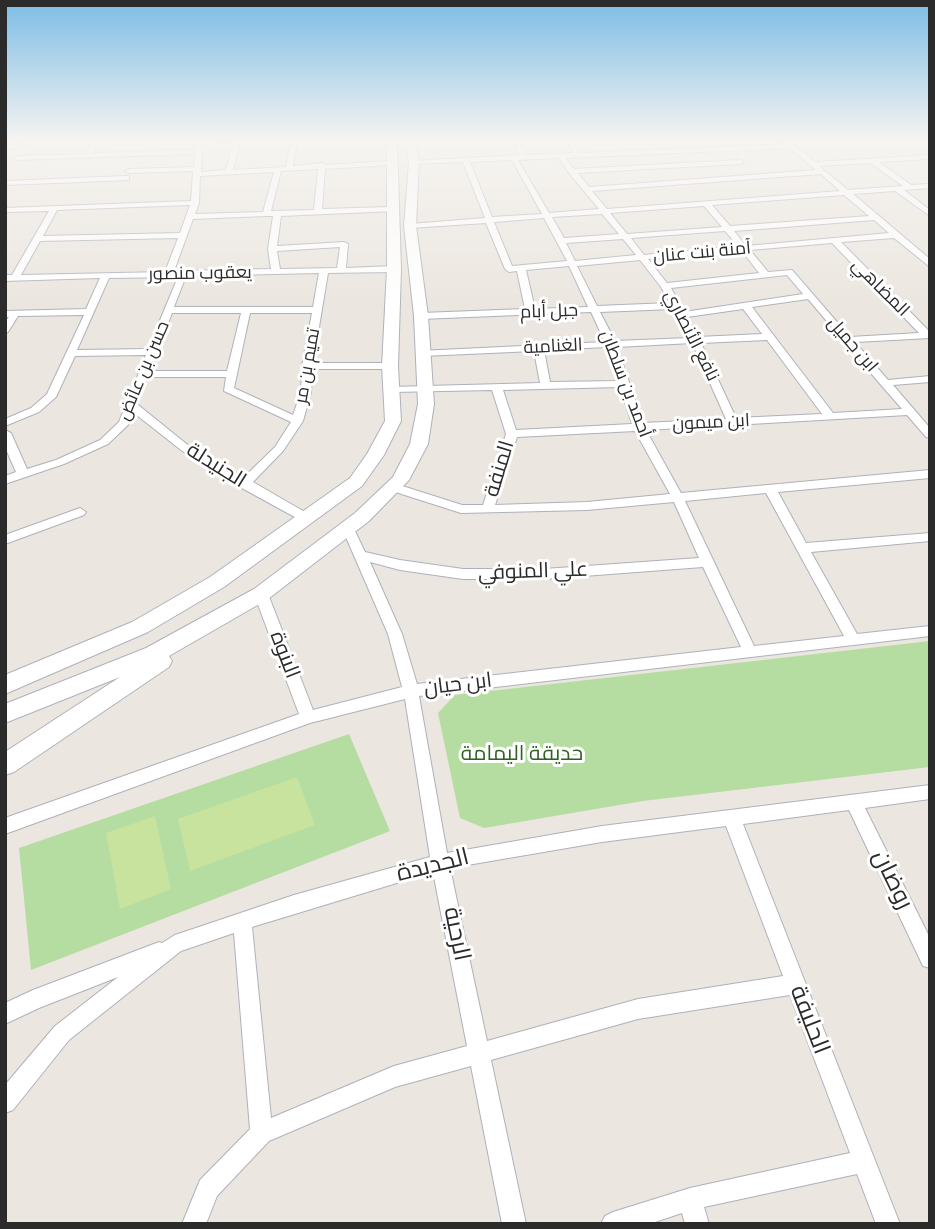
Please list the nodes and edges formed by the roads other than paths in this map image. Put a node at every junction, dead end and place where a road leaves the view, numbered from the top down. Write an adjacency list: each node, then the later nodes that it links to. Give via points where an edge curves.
1 (117, 197): 18 (street)
2 (195, 197): 16 (street)
3 (271, 197): 25 (street)
4 (319, 197): 23 (street)
5 (391, 197): 22 (main road)
6 (412, 197): 32 (main road)
7 (480, 197): 31 (street)
8 (538, 197): 29 (street, أحمد بن سلطان)
9 (594, 197): 24 (street, نافع الأنصاري)
10 (750, 197): 14 (street)
11 (783, 197): 14 (street)
12 (852, 197): 30 (street)
13 (908, 197): 27 (street)
14 (752, 200): 17 (street)
15 (647, 201): 19 (street)
16 (195, 203): 18 (street); 28 (street)
17 (707, 204): 19 (street); 33 (street)
18 (112, 206): 21 (street)
19 (653, 208): 24 (street)
20 (5, 209): 21 (street)
21 (54, 209): 37 (street)
22 (391, 209): 23 (street); 46 (main road)
23 (318, 212): 26 (street)
24 (606, 212): 29 (street); 36 (street, نافع الأنصاري)
25 (266, 214): 26 (street); 28 (street)
26 (277, 214): 40 (street)
27 (929, 214)
28 (190, 216): 34 (street)
29 (548, 217): 31 (street); 39 (street, أحمد بن سلطان)
30 (876, 218): 33 (street); 35 (street)
31 (489, 220): 32 (street); 45 (street, آمنة بنت عنان, via 509,269)
32 (411, 226): 66 (main road)
33 (727, 229): 36 (street); 41 (street)
34 (183, 235): 37 (street); 51 (street)
35 (895, 235): 38 (street, آمنة بنت عنان); 43 (street)
36 (625, 236): 39 (street); 42 (street, نافع الأنصاري)
37 (37, 239): 54 (street)
38 (834, 240): 41 (street, آمنة بنت عنان); 68 (street, المضاهي)
39 (561, 241): 44 (street, أحمد بن سلطان)
40 (272, 249): 48 (street, via 344,244); 49 (street)
41 (743, 249): 42 (street, آمنة بنت عنان); 52 (street)
42 (643, 259): 44 (street, آمنة بنت عنان); 55 (street, نافع الأنصاري)
43 (929, 262)
44 (573, 265): 45 (street, آمنة بنت عنان); 61 (street, أحمد بن سلطان)
45 (521, 268): 64 (street)
46 (394, 270): 48 (street, يعقوب منصور); 78 (main road)
47 (324, 271): 48 (street, يعقوب منصور); 49 (street, يعقوب منصور); 60 (street, تميم بن مر)
48 (341, 271)
49 (276, 272): 50 (street, يعقوب منصور)
50 (183, 274): 51 (street, يعقوب منصور); 58 (street, حسن بن عائض)
51 (168, 275): 53 (street, يعقوب منصور)
52 (766, 275): 55 (street, ابن جميل); 56 (street, ابن جميل, via 789,272)
53 (106, 276): 54 (street, يعقوب منصور); 63 (street)
54 (10, 278)
55 (665, 286): 62 (street, نافع الأنصاري)
56 (810, 296): 57 (street, جبل أبام); 71 (street, ابن جميل)
57 (745, 305): 62 (street, جبل أبام); 69 (street)
58 (169, 310): 59 (street); 74 (street, حسن بن عائض)
59 (246, 310): 60 (street); 80 (street)
60 (318, 310): 77 (street, تميم بن مر)
61 (594, 311): 62 (street, جبل أبام); 64 (street, جبل أبام); 72 (street, أحمد بن سلطان)
62 (679, 311): 70 (street, نافع الأنصاري)
63 (90, 312): 65 (street); 75 (street)
64 (531, 313): 66 (street, جبل أبام)
65 (11, 314): 67 (street)
66 (421, 316): 76 (main road)
67 (5, 330)
68 (928, 335): 71 (street)
69 (767, 337): 70 (street, الغنامية); 90 (street)
70 (695, 340): 72 (street, الغنامية); 93 (street, نافع الأنصاري)
71 (848, 340): 82 (street, ابن جميل)
72 (611, 344): 73 (street, الغنامية); 83 (street, أحمد بن سلطان)
73 (538, 347): 76 (street, الغنامية); 84 (street)
74 (153, 352): 75 (street); 79 (street, حسن بن عائض)
75 (71, 353): 92 (street, via 52,395 35,410)
76 (423, 353): 86 (main road)
77 (307, 366): 78 (street); 91 (street, تميم بن مر, via 306,392)
78 (390, 366): 85 (main road)
79 (144, 374): 80 (street); 88 (street, حسن بن عائض)
80 (231, 374): 91 (street, via 228,390)
81 (930, 379): 82 (street)
82 (885, 383): 89 (street, ابن جميل)
83 (625, 384): 84 (street); 94 (street, أحمد بن سلطان)
84 (546, 387): 87 (street)
85 (393, 389): 86 (street); 107 (main road, via 393,421 375,455 356,482)
86 (425, 389): 87 (street); 102 (main road, via 419,444)
87 (497, 389): 96 (street, المنفة)
88 (132, 405): 98 (street, حسن بن عائض, via 124,424 104,442); 101 (street, الجنيدلة, via 185,448)
89 (910, 412): 90 (street, ابن ميمون); 97 (street, ابن جميل)
90 (830, 417): 93 (street, ابن ميمون)
91 (297, 421): 101 (street, تميم بن مر, via 279,449)
92 (5, 423)
93 (733, 423): 94 (street, ابن ميمون)
94 (639, 426): 96 (street, ابن ميمون); 104 (street, أحمد بن سلطان)
95 (5, 433): 98 (street)
96 (512, 434): 105 (street, المنفة)
97 (930, 435)
98 (23, 474): 100 (street, حسن بن عائض)
99 (930, 474): 103 (street)
100 (5, 480)
101 (244, 484): 107 (street, الجنيدلة)
102 (393, 487): 105 (street, via 461,509); 108 (main road)
103 (770, 489): 104 (street); 111 (street)
104 (678, 498): 105 (street); 113 (street, أحمد بن سلطان)
105 (488, 509)
106 (80, 512): 110 (street)
107 (306, 519): 118 (main road, via 140,627)
108 (348, 528): 112 (street, الرحية); 114 (main road)
109 (930, 537): 111 (street)
110 (5, 540)
111 (802, 548): 116 (street)
112 (360, 555): 113 (street, علي المنوفي, via 463,574 544,574); 119 (street, الرحية, via 395,634)
113 (707, 562): 117 (street, أحمد بن سلطان)
114 (261, 594): 120 (main road, via 154,654); 121 (street, البنوة); 122 (main road)
115 (930, 631): 116 (street, ابن حيان)
116 (853, 639): 117 (street, ابن حيان)
117 (749, 650): 119 (street, ابن حيان)
118 (5, 685)
119 (411, 691): 121 (street, ابن حيان); 127 (street, الرحية)
120 (5, 714)
121 (307, 717): 126 (street, ابن حيان)
122 (5, 765)
123 (930, 792): 124 (street, الجديدة)
124 (853, 801): 125 (street, الجديدة); 130 (street, روضان)
125 (731, 816): 127 (street, الجديدة); 131 (street, الحليفة)
126 (5, 826)
127 (440, 862): 128 (street, الجديدة); 133 (street, الرحية)
128 (242, 922): 129 (street, الجديدة); 135 (street)
129 (176, 944): 132 (street); 134 (street, الجديدة, via 62,1033)
130 (930, 959)
131 (795, 984): 133 (street, via 638,1009); 136 (street, الحليفة)
132 (5, 1014)
133 (481, 1052): 135 (street, via 394,1077); 139 (street, الرحية)
134 (5, 1102)
135 (261, 1133): 138 (street, via 208,1188)
136 (864, 1161): 137 (street); 142 (street, الحليفة)
137 (690, 1199): 140 (street); 141 (street)
138 (194, 1224)
139 (514, 1224)
140 (613, 1224)
141 (697, 1224)
142 (888, 1224)

